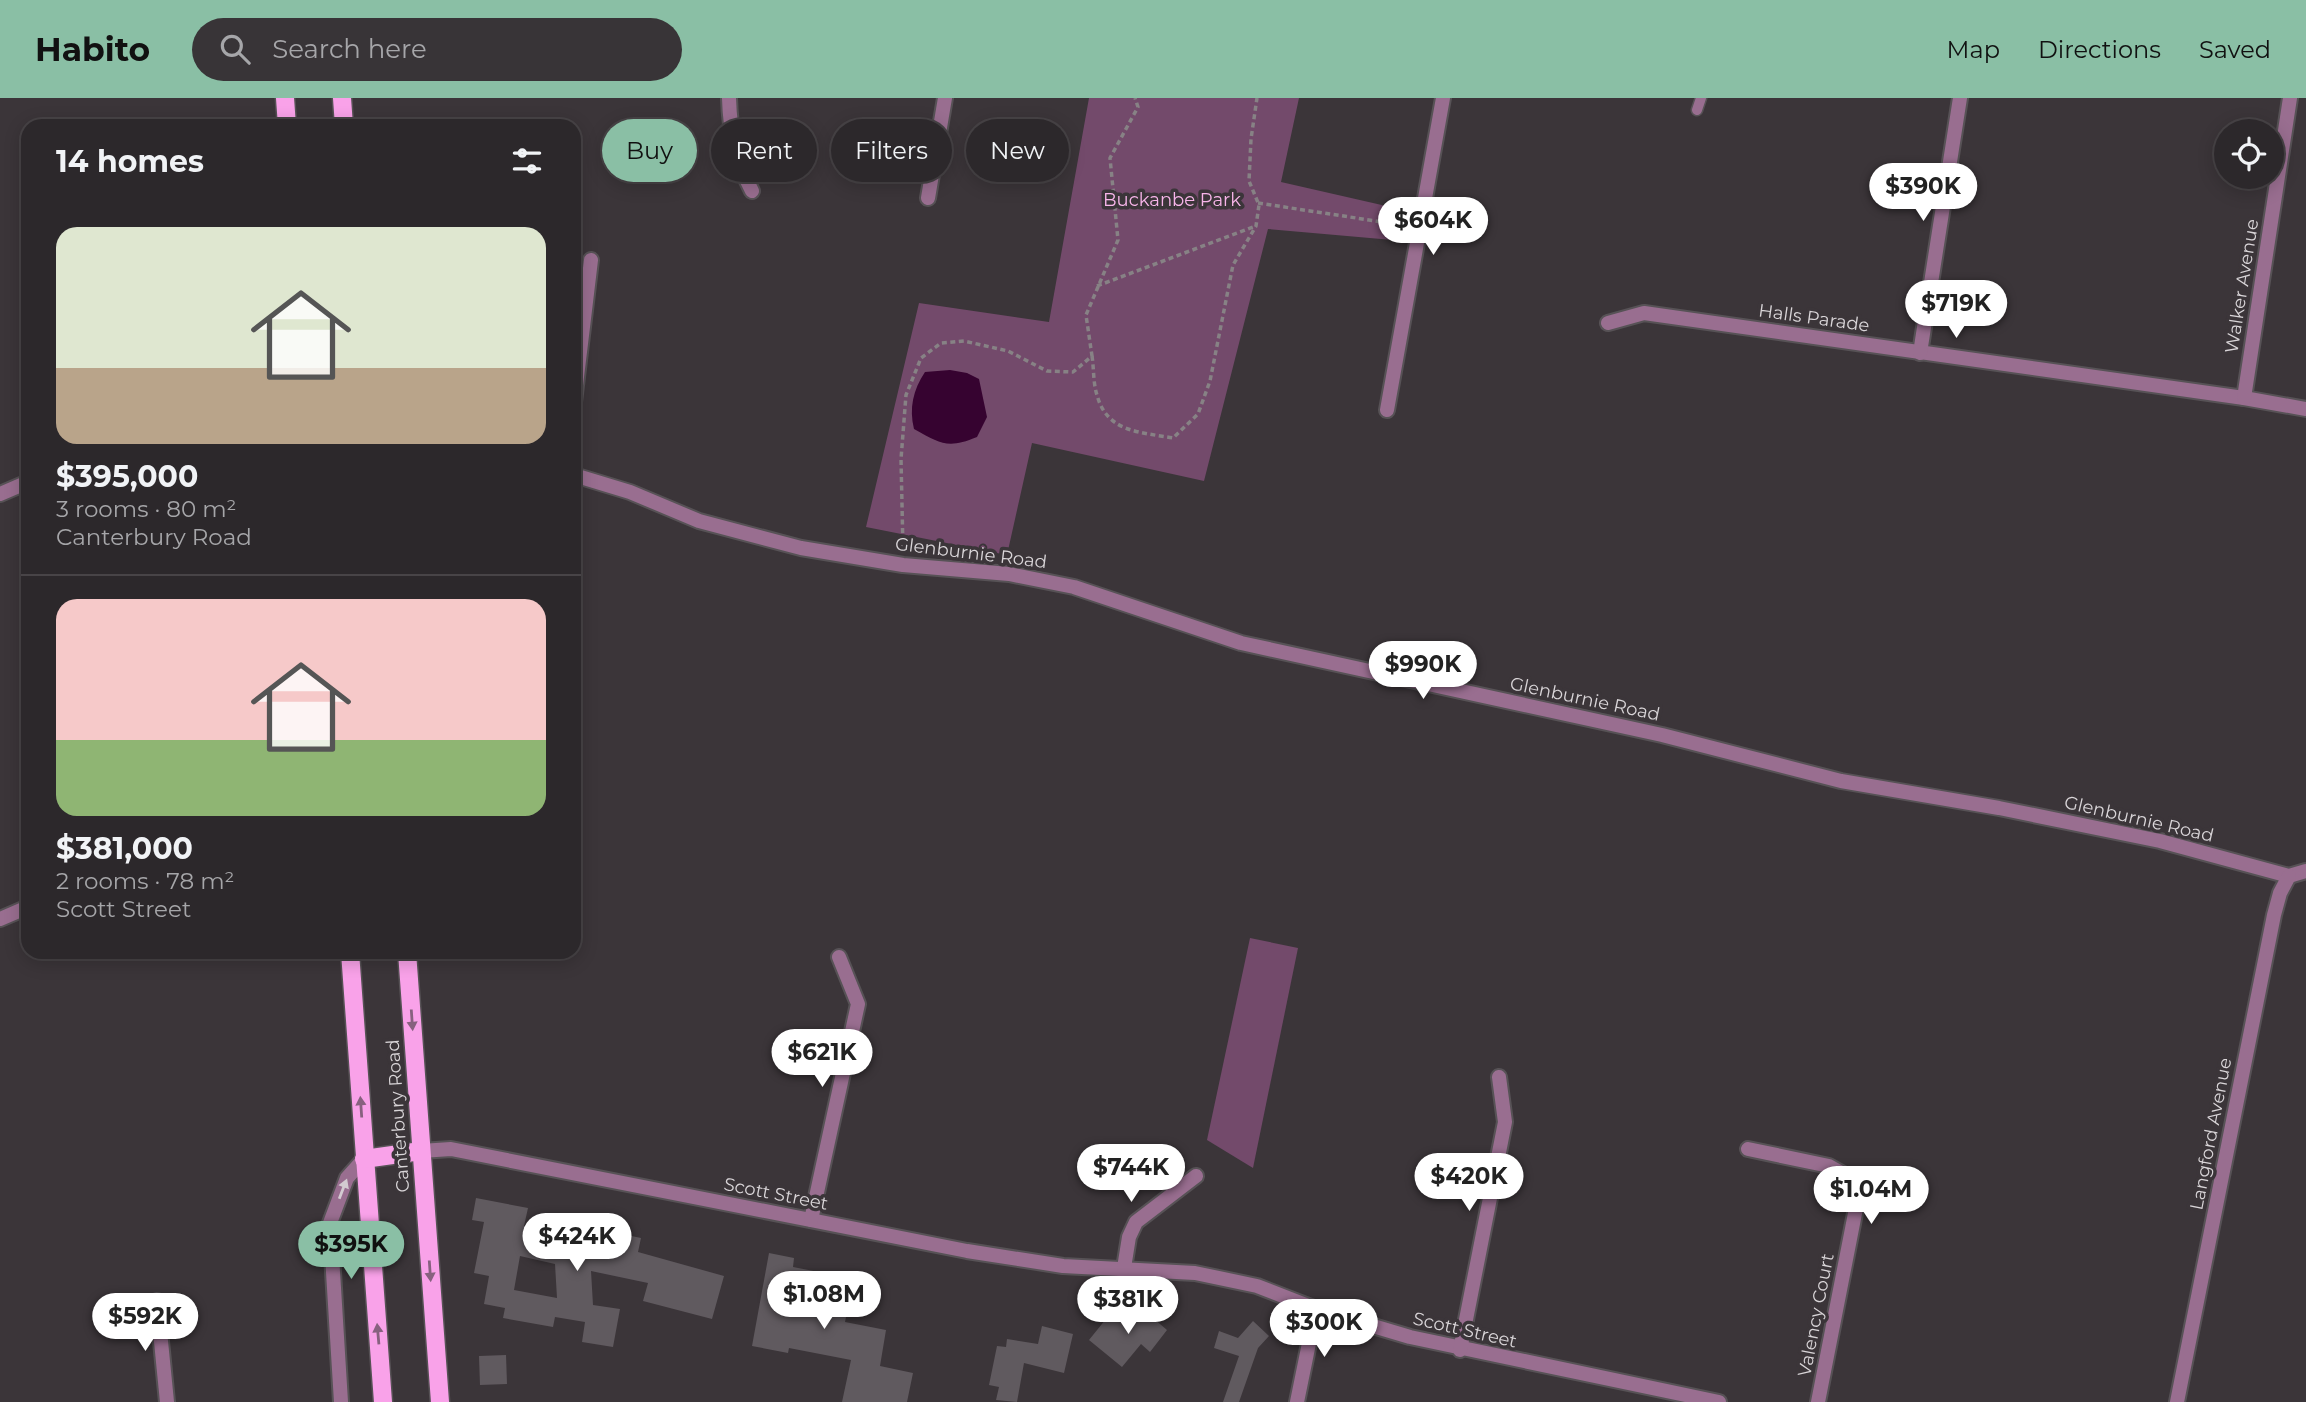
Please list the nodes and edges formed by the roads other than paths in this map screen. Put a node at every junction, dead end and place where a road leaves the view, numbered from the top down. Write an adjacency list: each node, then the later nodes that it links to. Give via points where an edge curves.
1 (285, 98): 10 (main road)
2 (342, 98): 11 (main road)
3 (729, 98): 12 (street, via 736,153)
4 (945, 98): 13 (street)
5 (1443, 98): 20 (street)
6 (1701, 98): 9 (lane)
7 (1960, 98): 17 (street)
8 (2290, 98): 18 (street, Walker Avenue)
9 (1697, 110)
10 (286, 119)
11 (344, 119)
12 (752, 191)
13 (928, 198)
14 (591, 260): 16 (street)
15 (1608, 323): 17 (street, Halls Parade, via 1644,313)
16 (581, 344)
17 (1920, 353): 18 (street, Halls Parade)
18 (2244, 398): 19 (street, Halls Parade)
19 (2306, 409)
20 (1387, 410)
21 (581, 477): 25 (street, Glenburnie Road, via 699,521 801,548 903,565 1009,574 1074,587 1241,643 1661,735 1841,781 2160,842)
22 (21, 485): 23 (street)
23 (0, 495)
24 (2306, 871): 25 (street)
25 (2288, 876): 48 (street, Langford Avenue, via 2274,915)
26 (21, 910): 27 (street)
27 (0, 919)
28 (839, 957): 36 (street, via 858,1004)
29 (350, 959): 34 (main road, Canterbury Road, one-way to 29)
30 (407, 959): 33 (main road, Canterbury Road, one-way to 33)
31 (1499, 1077): 40 (street, via 1505,1122)
32 (1748, 1149): 47 (street, Valency Court, via 1829,1166 1845,1174 1859,1193)
33 (421, 1151): 34 (main road); 36 (street, Scott Street, via 451,1149); 44 (main road, Canterbury Road, one-way to 44)
34 (364, 1159): 42 (street, Canterbury Road, one-way to 34, via 330,1223 347,1178); 43 (main road, Canterbury Road, one-way to 34)
35 (1196, 1176): 37 (street, via 1136,1222)
36 (811, 1220): 37 (street, Scott Street, via 1050,1264)
37 (1124, 1268): 39 (street, Scott Street, via 1195,1273 1257,1286)
38 (157, 1301): 41 (street)
39 (1316, 1309): 40 (street, Scott Street); 45 (street)
40 (1460, 1350): 46 (street, Scott Street)
41 (167, 1402)
42 (341, 1402)
43 (383, 1402)
44 (440, 1402)
45 (1297, 1402)
46 (1719, 1402)
47 (1818, 1402)
48 (2177, 1402)

